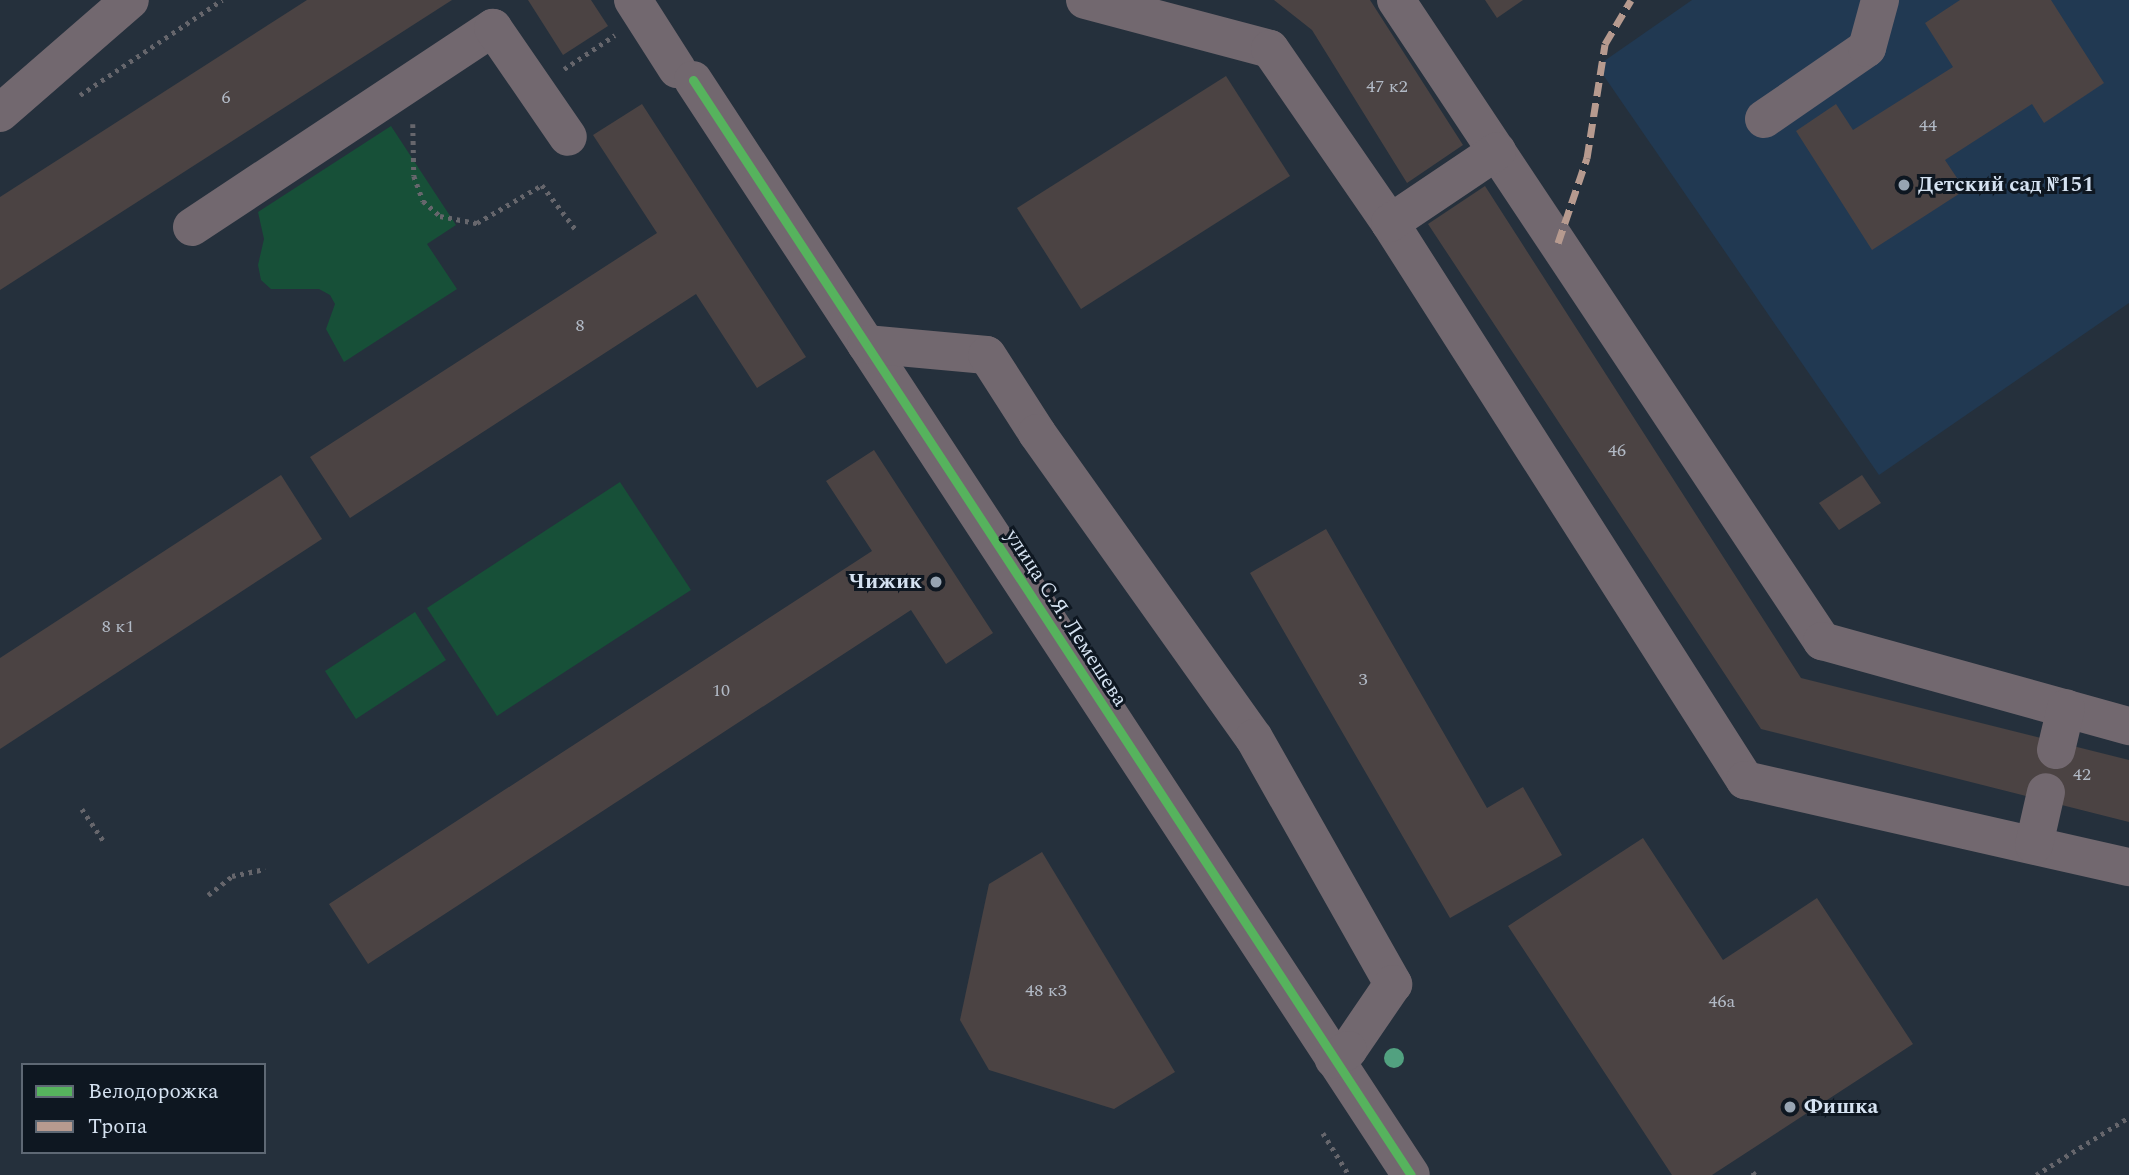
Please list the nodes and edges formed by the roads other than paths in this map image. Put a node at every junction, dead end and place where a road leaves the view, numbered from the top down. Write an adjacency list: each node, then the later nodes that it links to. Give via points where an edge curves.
1 (130, 0): 6 (street)
2 (1085, 0): 10 (street, via 1270,49)
3 (1396, 0): 9 (street)
4 (1880, 0): 7 (street, via 1867,48)
5 (628, 15): 12 (street, улица С.Я. Лемешева, via 685,74)
6 (0, 113)
7 (1764, 119)
8 (568, 137): 11 (street, via 493,28)
9 (1497, 151): 10 (street); 13 (street, via 1822,641)
10 (1390, 223): 17 (street, via 1745,780)
11 (192, 227)
12 (866, 344): 19 (street, улица С.Я. Лемешева); 19 (street, via 987,355 1037,433 1254,738 1393,984 1348,1050)
13 (2066, 708): 14 (street); 15 (street)
14 (2129, 726)
15 (2056, 750)
16 (2046, 792): 17 (street)
17 (2034, 845): 18 (street)
18 (2129, 867)
19 (1334, 1059): 20 (street, улица С.Я. Лемешева)
20 (1411, 1175)

